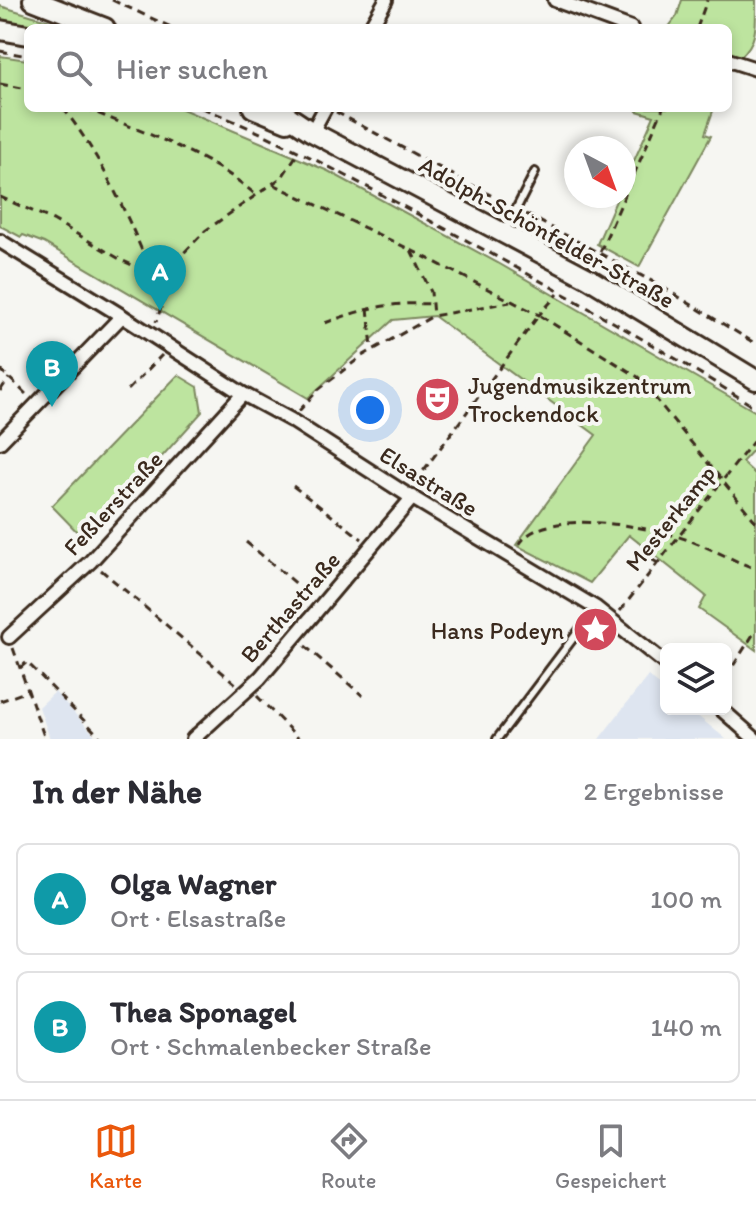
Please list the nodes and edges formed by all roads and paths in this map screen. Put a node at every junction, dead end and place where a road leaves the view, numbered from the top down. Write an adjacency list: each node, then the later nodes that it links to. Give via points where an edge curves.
1 (33, 0): 6 (main road)
2 (112, 0): 7 (path)
3 (386, 0): 8 (street)
4 (555, 0): 9 (street)
5 (707, 0): 10 (path)
6 (95, 24)
7 (164, 24)
8 (372, 24)
9 (620, 24)
10 (698, 24)
11 (0, 30): 12 (main road)
12 (24, 34)
13 (0, 51): 14 (path)
14 (24, 55)
15 (732, 61): 16 (street)
16 (756, 69)
17 (0, 84): 18 (path)
18 (24, 88)
19 (66, 112): 39 (path, via 101,163)
20 (94, 112): 31 (path, via 212,162)
21 (211, 112): 28 (path)
22 (263, 112): 27 (main road, Adolph-Schönfelder-Straße)
23 (282, 112): 27 (main road, Adolph-Schönfelder-Straße)
24 (324, 112): 27 (street)
25 (334, 112): 33 (path)
26 (661, 112): 37 (path)
27 (312, 132): 34 (main road, Adolph-Schönfelder-Straße)
28 (298, 153): 30 (path); 40 (path)
29 (535, 172): 33 (lane)
30 (273, 184): 31 (path); 36 (path)
31 (257, 196): 38 (path, via 205,231)
32 (0, 197): 39 (path)
33 (516, 209): 34 (lane); 37 (path)
34 (504, 234): 55 (main road, Adolph-Schönfelder-Straße, via 588,278)
35 (0, 241): 46 (street, Elsastraße)
36 (411, 250): 42 (path); 43 (path)
37 (600, 252): 50 (path)
38 (177, 260): 39 (path); 41 (path)
39 (152, 274): 41 (path)
40 (559, 292): 45 (path); 60 (path)
41 (163, 302): 49 (path)
42 (510, 302): 45 (path); 47 (path)
43 (432, 304): 44 (path); 47 (path)
44 (368, 308): 48 (path); 52 (path)
45 (539, 315): 64 (path, via 638,377); 66 (path)
46 (122, 316): 49 (street, Elsastraße); 59 (street)
47 (433, 316): 52 (path)
48 (325, 323)
49 (151, 334): 51 (street, Elsastraße)
50 (756, 344)
51 (170, 346): 56 (path); 58 (street, Elsastraße)
52 (373, 350): 61 (path, via 318,390)
53 (0, 369): 54 (path)
54 (9, 378): 57 (path); 59 (path)
55 (756, 380)
56 (128, 390)
57 (0, 391)
58 (243, 394): 61 (street, Elsastraße); 73 (street, Feßlerstraße)
59 (37, 404): 63 (street)
60 (756, 408)
61 (291, 420): 66 (street, Elsastraße)
62 (756, 438): 64 (path, Mesterkamp)
63 (0, 442)
64 (723, 482): 67 (path); 68 (path, Mesterkamp)
65 (293, 486): 70 (path)
66 (410, 496): 70 (street, Berthastraße); 72 (street, Elsastraße)
67 (756, 522)
68 (679, 537): 72 (path, via 634,526 557,524 539,527 523,539); 74 (path, Mesterkamp); 75 (path)
69 (246, 542): 76 (path)
70 (372, 546): 76 (street, Berthastraße)
71 (640, 553): 74 (path)
72 (513, 557): 77 (street, Elsastraße)
73 (91, 561): 80 (street, Feßlerstraße); 85 (path)
74 (658, 563): 78 (path, Mesterkamp)
75 (756, 569)
76 (322, 605): 81 (street, Berthastraße)
77 (596, 608): 78 (street, Elsastraße); 94 (lane)
78 (612, 620): 82 (street, Elsastraße)
79 (756, 630): 84 (path)
80 (9, 637): 83 (path)
81 (295, 637): 85 (street, Berthastraße); 87 (path)
82 (660, 659)
83 (20, 668): 86 (path); 90 (path, via 27,662)
84 (732, 668)
85 (247, 690): 92 (street, Berthastraße); 93 (path)
86 (28, 691): 88 (path); 91 (path)
87 (363, 696)
88 (0, 701)
89 (728, 715): 95 (street)
90 (101, 738)
91 (45, 739)
92 (193, 739)
93 (299, 739)
94 (497, 739)
95 (755, 739)

